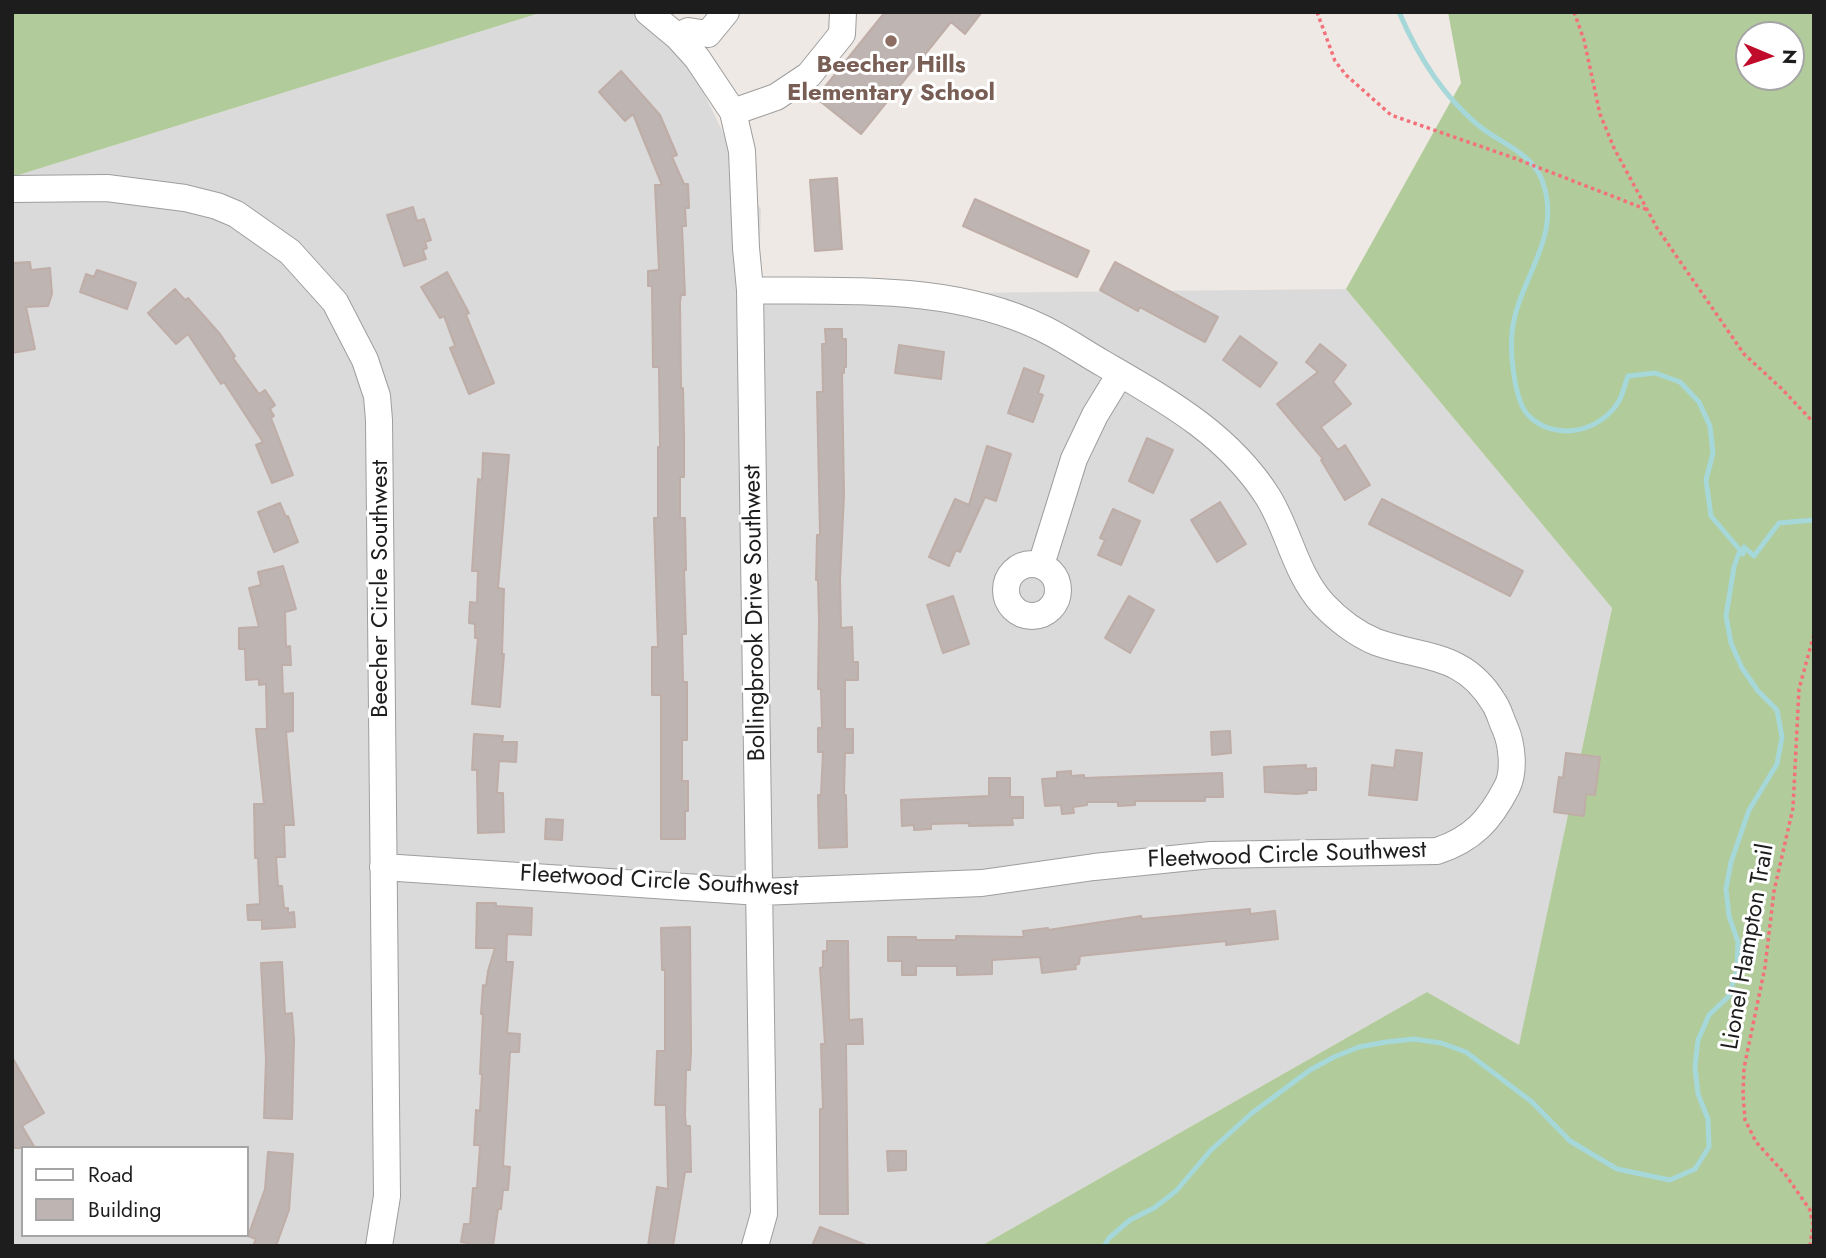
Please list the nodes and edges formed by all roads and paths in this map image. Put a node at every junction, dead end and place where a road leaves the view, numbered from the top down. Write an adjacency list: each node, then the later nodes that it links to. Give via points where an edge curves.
1 (648, 12): 6 (street, Bollingbrook Drive Southwest)
2 (726, 12): 6 (street, via 708,34)
3 (843, 12): 7 (street, via 842,34 809,75 776,97)
4 (1317, 12): 9 (path, via 1340,68 1391,115)
5 (1574, 12): 9 (path, via 1600,114)
6 (687, 27): 7 (street, Bollingbrook Drive Southwest, via 697,58)
7 (733, 112): 10 (street, Bollingbrook Drive Southwest, via 742,151)
8 (12, 189): 15 (street, Beecher Circle Southwest, via 107,188 217,206 290,251 335,302 365,360 379,419)
9 (1648, 211): 12 (path, via 1744,354)
10 (750, 290): 11 (street, Fleetwood Circle Southwest, via 915,294 967,301 1041,328); 16 (street, Bollingbrook Drive Southwest)
11 (1121, 373): 13 (street, via 1074,458); 16 (street, Fleetwood Circle Southwest, via 1206,427 1244,463 1269,499 1304,577 1342,622 1376,641 1438,657 1478,682 1494,703 1510,741 1511,780 1493,814 1452,846 1437,851 1211,855 982,883)
12 (1814, 423)
13 (1041, 565)
14 (1814, 634): 19 (path, Lionel Hampton Trail, via 1799,689 1793,808 1774,891 1743,1094 1745,1120 1756,1142 1810,1210)
15 (383, 867): 16 (street, Fleetwood Circle Southwest); 17 (street, Beecher Circle Southwest, via 387,1196)
16 (760, 892): 18 (street, Bollingbrook Drive Southwest, via 764,1214)
17 (380, 1246)
18 (755, 1246)
19 (1810, 1246)

